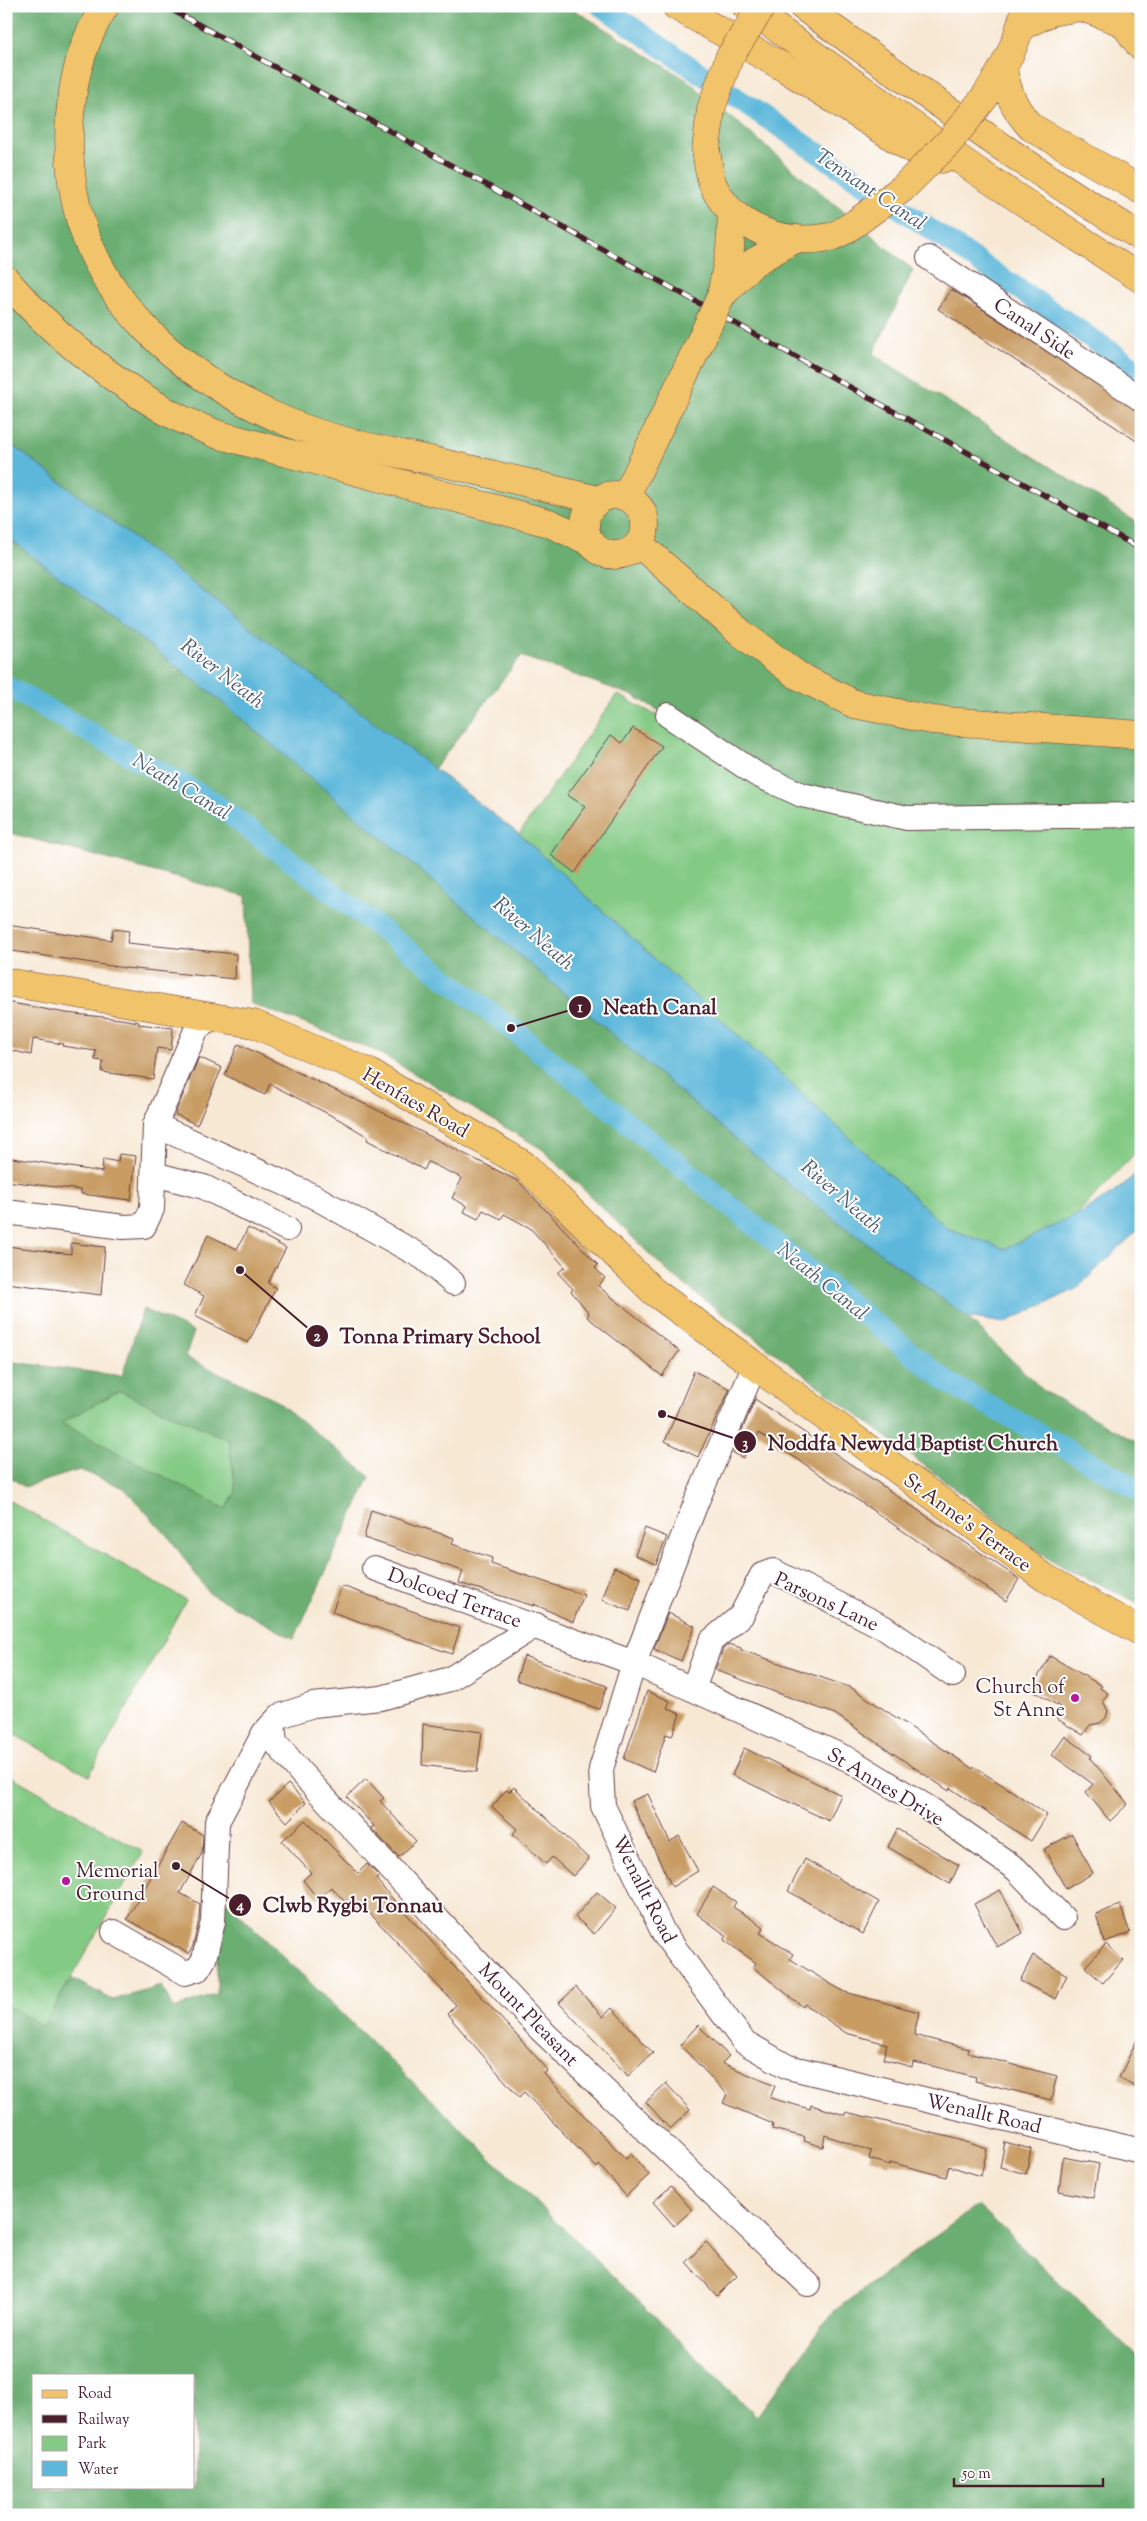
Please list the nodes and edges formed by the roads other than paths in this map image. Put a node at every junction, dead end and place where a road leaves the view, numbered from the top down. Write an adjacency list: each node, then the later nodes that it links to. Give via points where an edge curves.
1 (676, 6): 10 (main road, via 783,67 915,150)
2 (746, 6): 10 (main road)
3 (762, 6): 12 (main road, bridge, via 729,58 711,109 706,150 713,187)
4 (802, 6): 13 (main road, via 1077,198)
5 (102, 10): 21 (main road, via 74,81 68,154 73,193 82,229 101,270 125,307 157,342 195,373 282,420 344,441)
6 (1117, 14): 7 (main road, via 1081,7); 8 (main road)
7 (1024, 16): 9 (main road, via 1019,38)
8 (1141, 47)
9 (1003, 70): 11 (main road, via 1008,94 1017,113 1031,127); 14 (main road, bridge, via 950,142 903,188 832,237)
10 (975, 170): 16 (main road)
11 (1141, 190)
12 (732, 212): 14 (main road, via 759,232); 18 (main road, via 730,250)
13 (1141, 237)
14 (793, 240): 18 (main road, via 754,262)
15 (929, 258): 19 (street, Canal Side)
16 (1141, 279)
17 (6, 280): 22 (main road, via 61,338 106,372 166,411 216,434 549,523)
18 (721, 296): 20 (main road, bridge)
19 (1141, 399)
20 (626, 496): 21 (main road); 23 (main road, via 634,501 645,517 646,526)
21 (598, 500): 22 (main road, via 591,507 585,524)
22 (591, 542): 23 (main road, via 605,553 614,555 632,550)
23 (639, 544): 25 (main road, via 741,633 797,675 854,704 932,720)
24 (668, 715): 26 (street, via 756,774 802,795 907,818)
25 (1141, 735)
26 (1141, 815)
27 (6, 982): 28 (main road, Henfaes Road)
28 (214, 1016): 29 (street, via 197,1028); 34 (main road, Henfaes Road, via 254,1024 368,1072 524,1165 653,1291)
29 (155, 1125): 30 (street); 33 (street, via 314,1196 424,1258)
30 (154, 1174): 31 (street, via 152,1210 144,1226 124,1227); 32 (street, via 204,1187)
31 (6, 1212)
32 (286, 1229)
33 (453, 1283)
34 (755, 1365): 37 (main road, St Anne's Terrace, via 1044,1577); 38 (street, Wenallt Road, via 696,1503)
35 (374, 1568): 36 (street, Dolcoed Terrace)
36 (536, 1626): 38 (street, Dolcoed Terrace); 41 (street, Dolcoed Terrace, via 450,1679 381,1698 313,1705 290,1711)
37 (1141, 1632)
38 (634, 1663): 40 (street, St Annes Drive); 44 (street, Wenallt Road, via 601,1769 603,1806 664,1934 744,2042 788,2067)
39 (953, 1675): 40 (street, Parsons Lane, via 883,1627 773,1572 762,1575 740,1616 711,1641)
40 (693, 1689): 42 (street, St Annes Drive, via 874,1774 1016,1869)
41 (273, 1725): 43 (street, Dolcoed Terrace, via 264,1733 217,1822 212,1922 204,1959 198,1969 185,1973); 45 (street, Mount Pleasant, via 275,1742 301,1773 540,2028)
42 (1062, 1918)
43 (114, 1932)
44 (1139, 2150)
45 (808, 2284)

